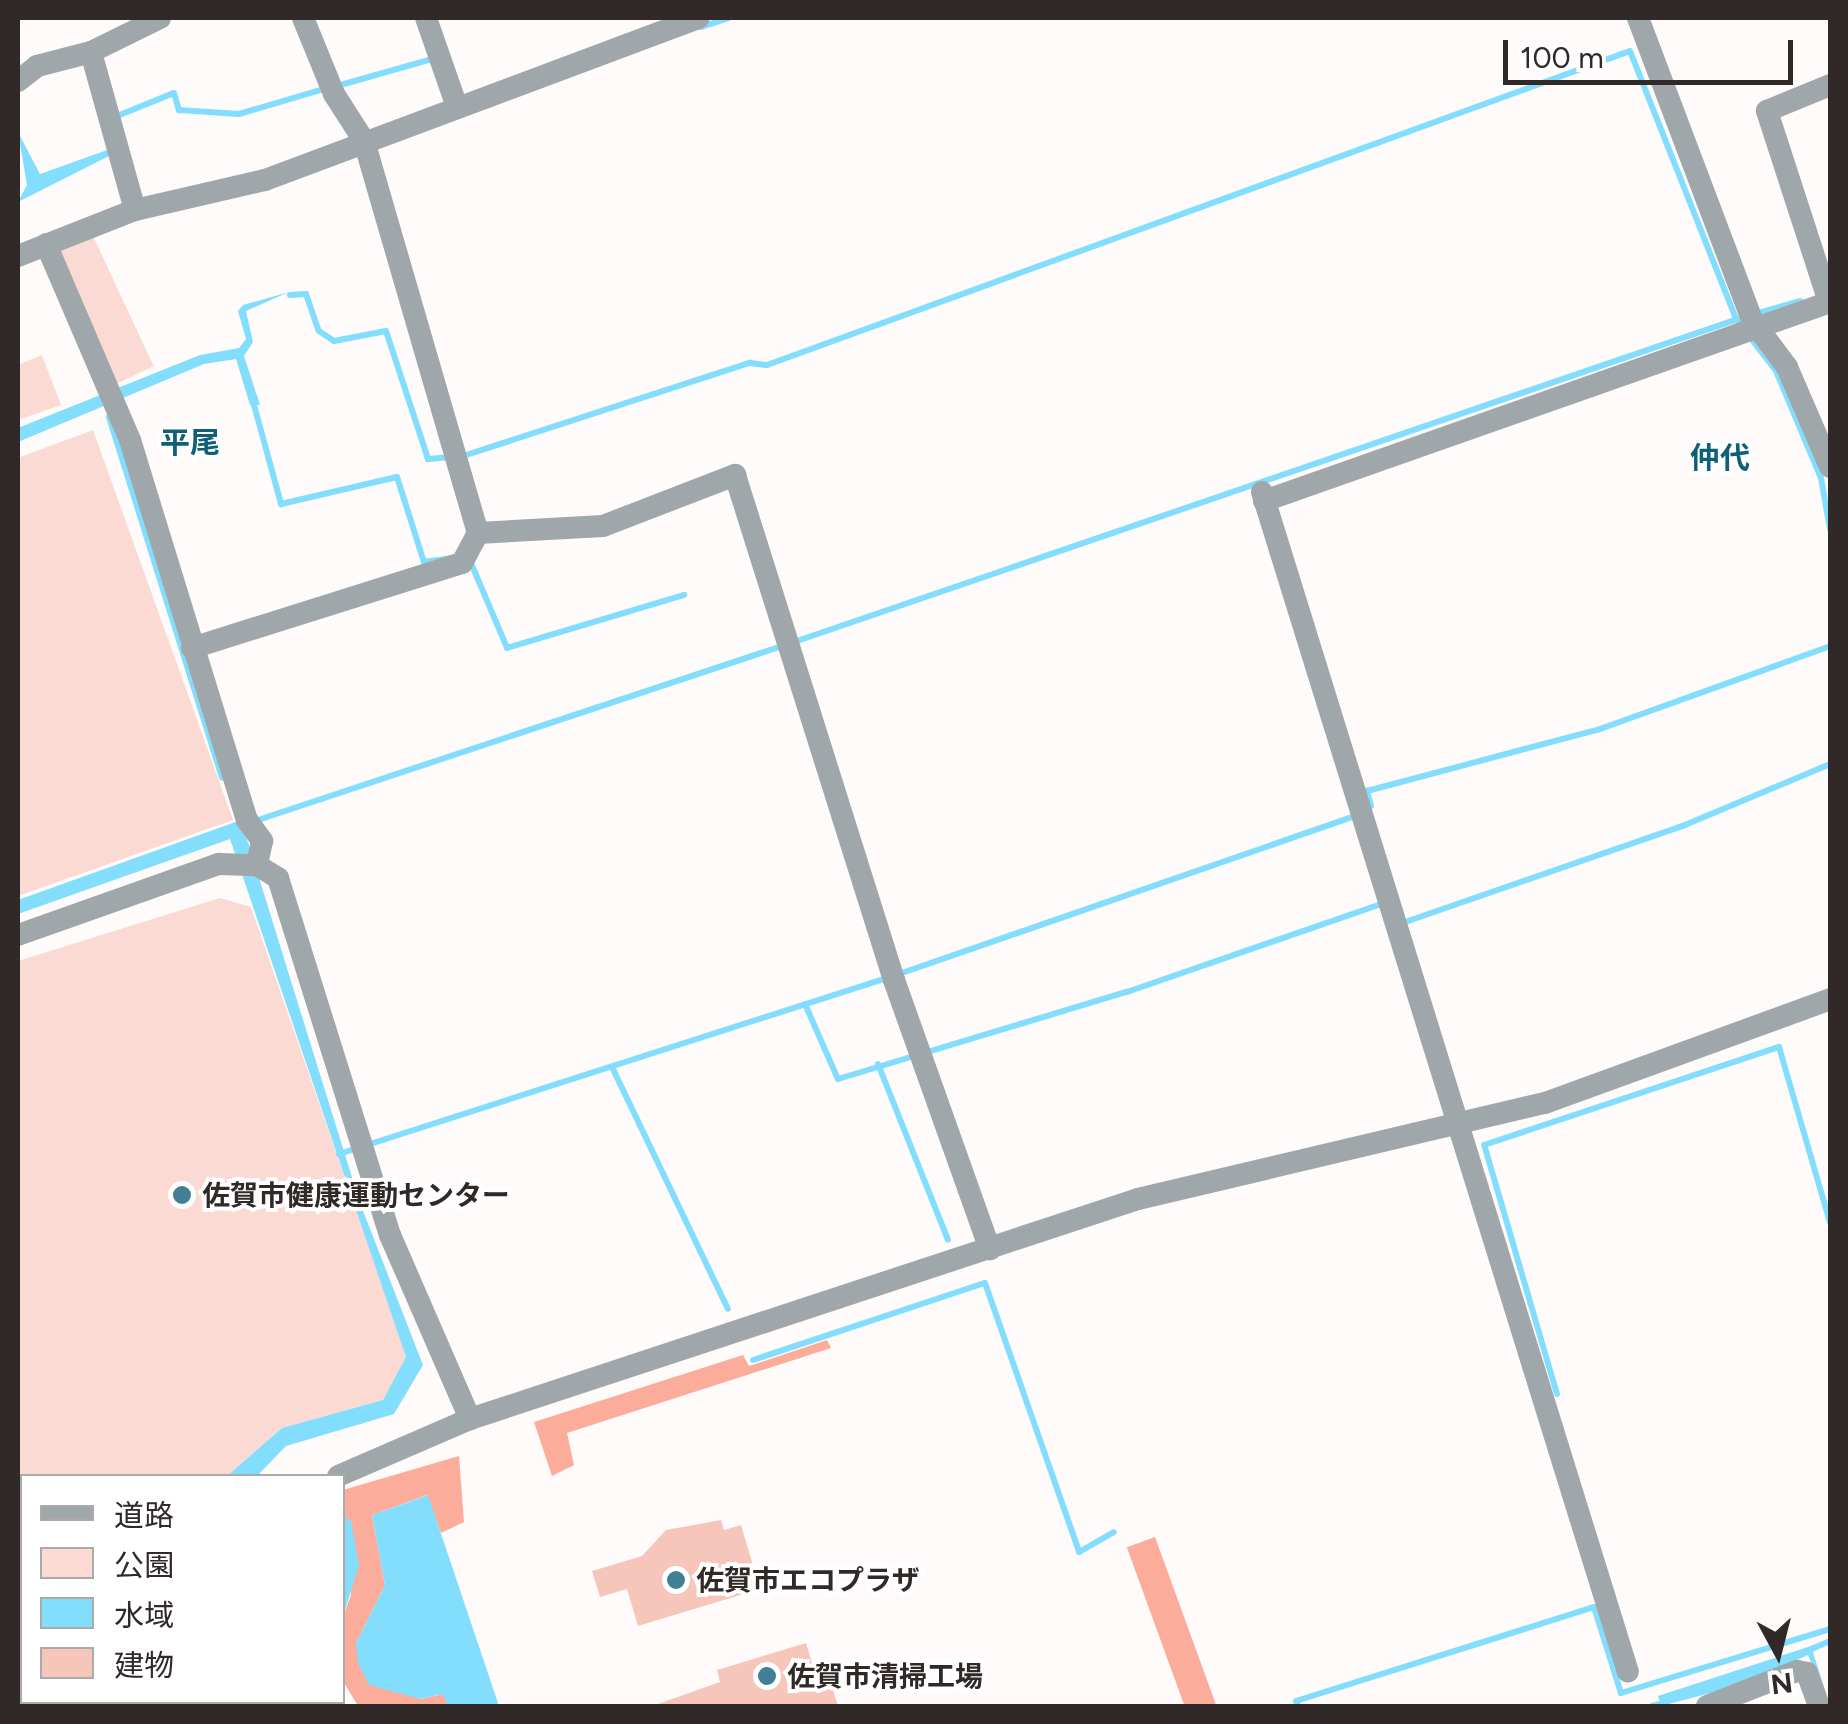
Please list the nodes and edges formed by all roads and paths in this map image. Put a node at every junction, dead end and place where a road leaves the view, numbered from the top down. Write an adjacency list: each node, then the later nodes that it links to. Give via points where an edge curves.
1 (160, 18): 6 (street)
2 (303, 18): 10 (street, via 331,88)
3 (426, 18): 9 (street)
4 (699, 18): 9 (street)
5 (1638, 18): 15 (street)
6 (91, 52): 7 (street, via 37,66); 11 (street)
7 (18, 82)
8 (1830, 86): 14 (street, via 1767,111)
9 (456, 104): 10 (street)
10 (364, 141): 11 (street, via 264,180); 17 (street)
11 (135, 210): 12 (street)
12 (46, 244): 13 (street); 18 (street, via 114,398)
13 (18, 256)
14 (1828, 297): 15 (street)
15 (1748, 322): 16 (street, via 1786,367); 22 (street, via 1263,497)
16 (1830, 467)
17 (478, 533): 18 (street, via 467,560); 23 (street, via 603,526 734,475 793,641 893,974)
18 (192, 648): 19 (street, via 248,824 262,841)
19 (258, 865): 20 (street, via 228,863); 24 (street, via 278,878 286,898 426,1329)
20 (18, 935)
21 (1830, 999): 22 (street)
22 (1460, 1128): 23 (street, via 1248,1170); 26 (street)
23 (990, 1249): 24 (street)
24 (470, 1419): 25 (street)
25 (343, 1474)
26 (1628, 1672)
27 (1707, 1706): 28 (street, via 1797,1671 1808,1673)
28 (1820, 1706)

